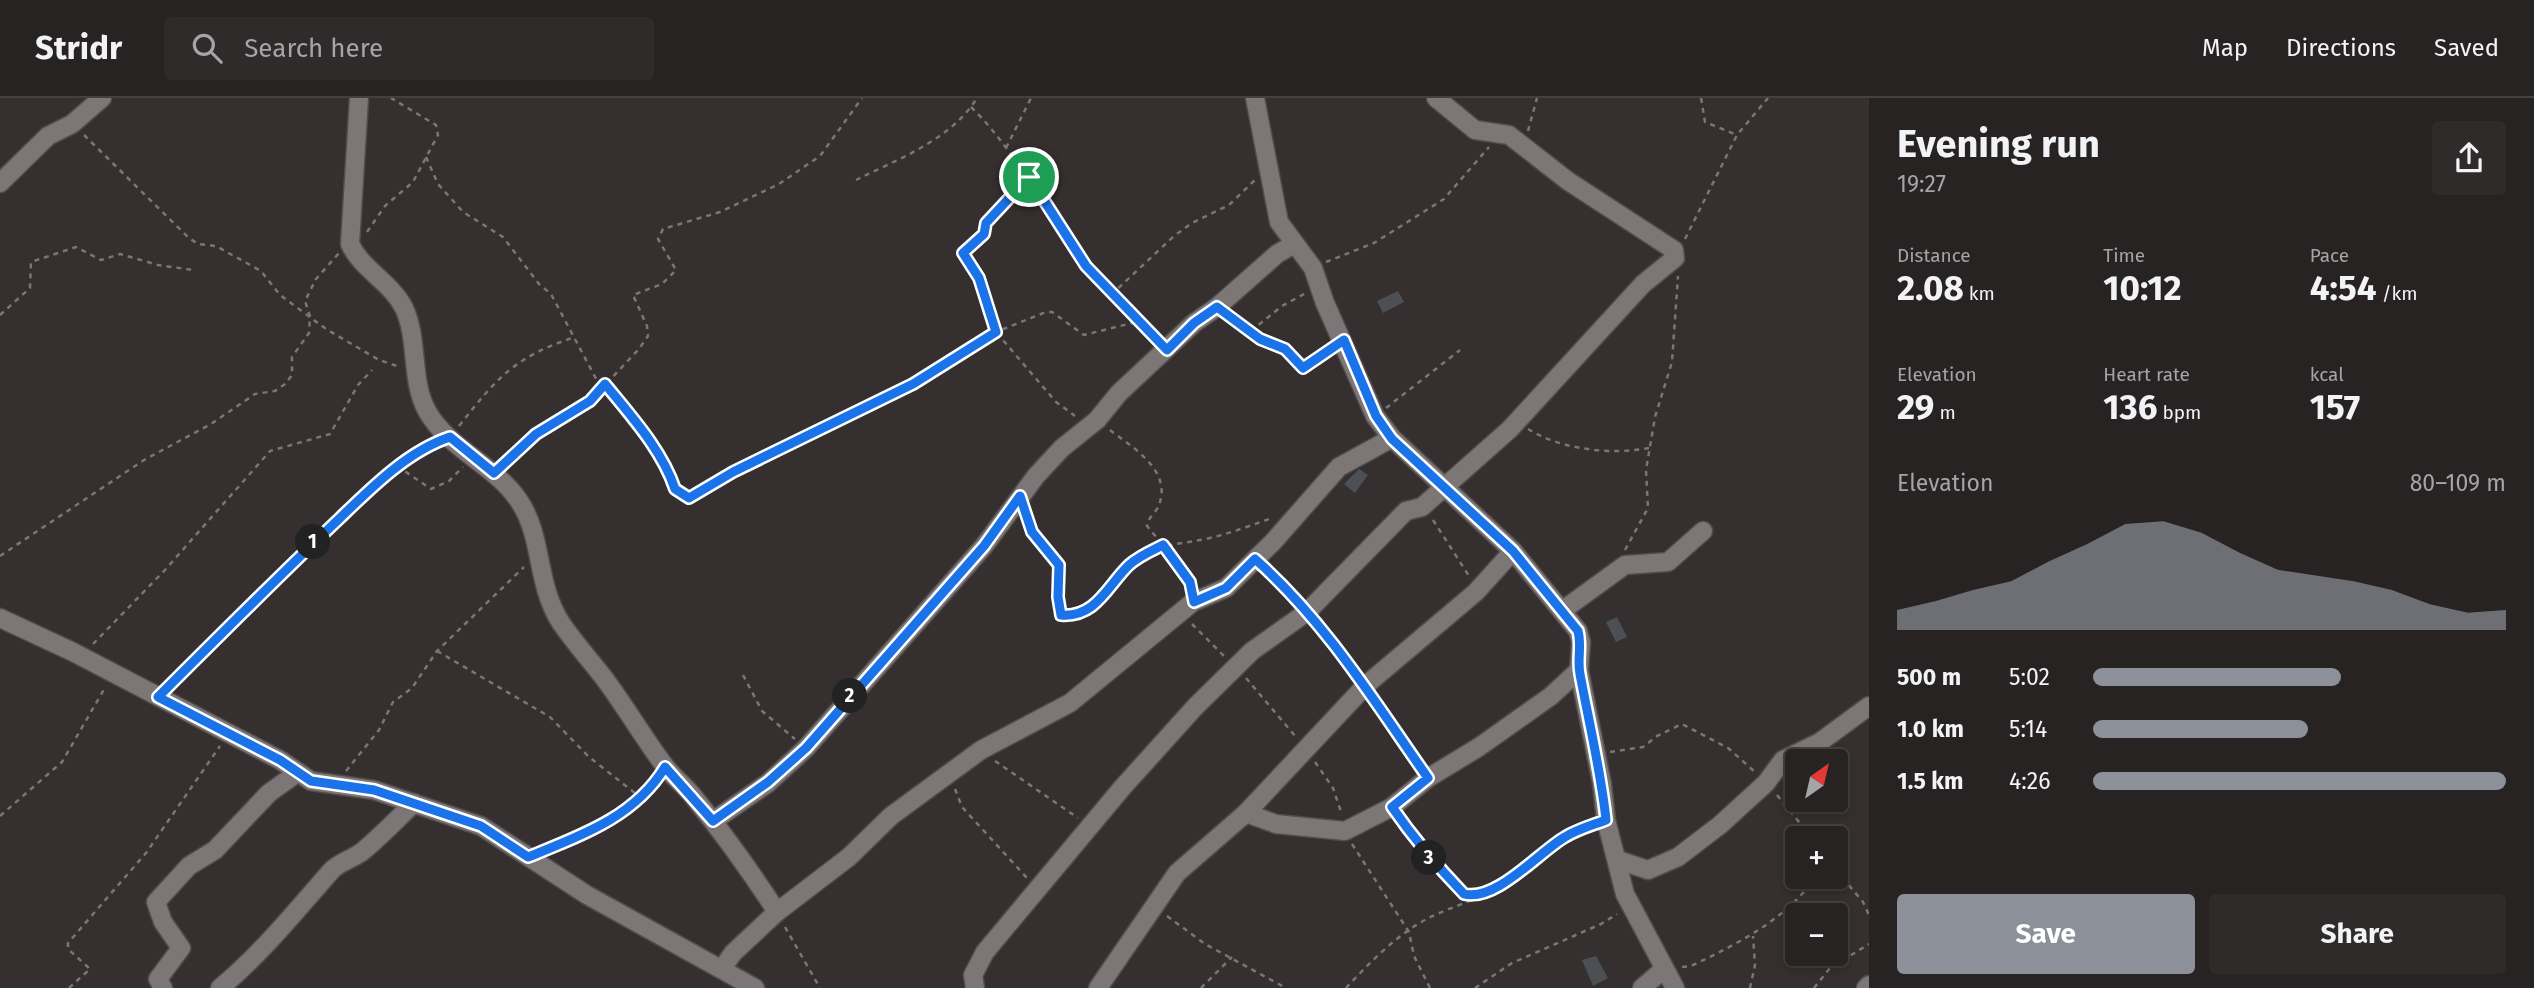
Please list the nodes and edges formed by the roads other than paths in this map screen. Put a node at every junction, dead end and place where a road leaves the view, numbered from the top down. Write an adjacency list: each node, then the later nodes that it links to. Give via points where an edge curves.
1 (102, 98): 5 (street, via 72,124 42,141)
2 (359, 98): 18 (street, via 352,248 384,279 409,320 426,409 521,504 535,538 548,598 561,622 665,767)
3 (1255, 98): 6 (street, via 1279,222)
4 (1436, 98): 8 (street, via 1475,130 1502,133 1522,144 1568,181 1674,250 1676,256 1643,284 1517,422)
5 (0, 183)
6 (1294, 244): 7 (street, via 1313,268 1376,416); 18 (street, via 1194,323 1119,393 1097,421 1062,449 984,546 806,748)
7 (1392, 439): 8 (street); 20 (street, via 1339,467 1226,588 1194,602 1070,703 981,750 891,816 849,857)
8 (1441, 487): 10 (street); 26 (street, via 1422,507 1406,511 1307,612 1252,651 1195,707 985,952 973,975)
9 (1703, 531): 11 (street, via 1668,562 1628,564)
10 (1513, 551): 11 (street); 17 (street, via 1476,592 1366,685)
11 (1563, 610): 13 (street, via 1581,642)
12 (0, 618): 15 (street, via 280,760)
13 (1579, 670): 17 (street, via 1541,703 1392,807 1345,831 1276,824); 19 (street, via 1606,820)
14 (1869, 706): 19 (street, via 1820,742 1783,760 1766,783 1720,825 1659,868 1639,869)
15 (297, 773): 16 (street, via 311,781 374,790); 23 (street, via 269,793 215,850 189,866 156,902 181,948 158,979)
16 (414, 803): 21 (street, via 481,826 587,894); 24 (street, via 361,853 333,869)
17 (1246, 813): 27 (street, via 1177,873)
18 (713, 821): 20 (street)
19 (1618, 860): 22 (street, via 1625,894)
20 (777, 912): 21 (street)
21 (722, 969): 25 (street)
22 (1664, 969): 28 (street); 29 (street)
23 (163, 988)
24 (220, 988)
25 (755, 988)
26 (975, 988)
27 (1097, 988)
28 (1642, 988)
29 (1675, 988)

